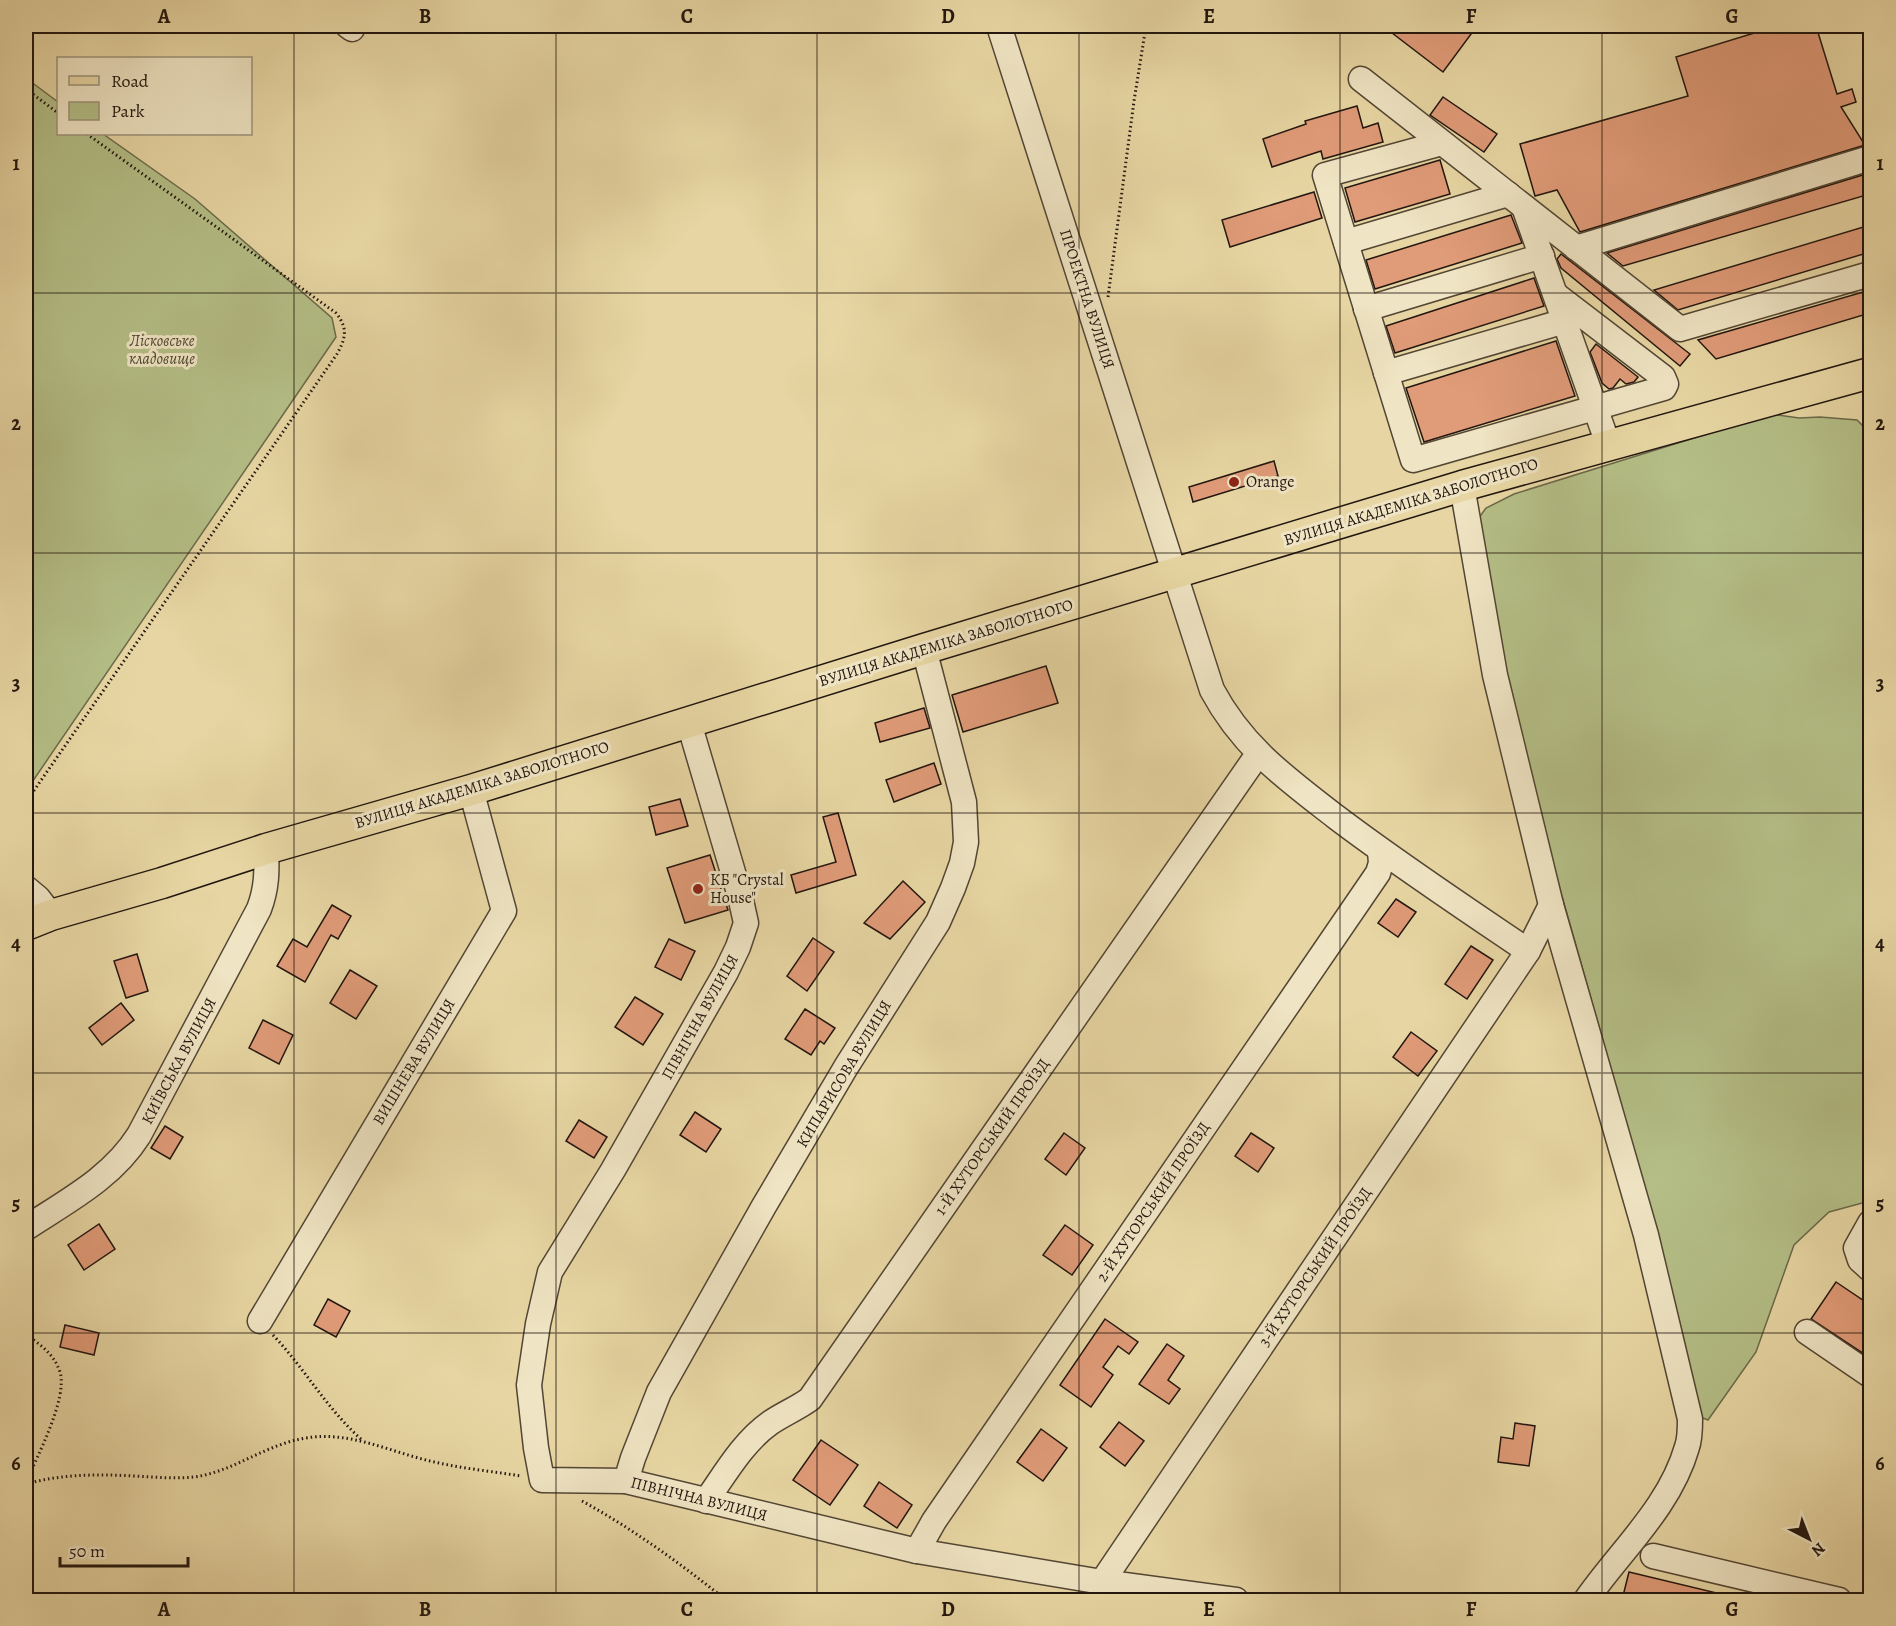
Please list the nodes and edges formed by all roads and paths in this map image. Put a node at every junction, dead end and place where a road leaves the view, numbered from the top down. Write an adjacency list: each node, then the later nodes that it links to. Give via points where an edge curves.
1 (999, 26): 23 (street, ПРОЕКТНА ВУЛИЦЯ)
2 (1146, 26): 15 (path)
3 (1361, 79): 7 (street)
4 (26, 89): 5 (path)
5 (57, 112)
6 (88, 135): 28 (path, via 336,313 346,332 338,354)
7 (1442, 143): 9 (street); 10 (street, via 1325,175)
8 (1870, 158): 11 (street)
9 (1516, 200): 10 (street); 11 (street); 12 (street)
10 (1346, 242): 16 (street)
11 (1576, 248): 13 (street, via 1680,328)
12 (1542, 256): 14 (street); 16 (street)
13 (1870, 274)
14 (1556, 295): 17 (street); 20 (street, via 1666,381 1661,390)
15 (1106, 308)
16 (1366, 309): 18 (street)
17 (1565, 321): 18 (street); 20 (street)
18 (1386, 373): 20 (street, via 1413,460)
19 (1870, 373): 21 (main road, ВУЛИЦЯ АКАДЕМІКА ЗАБОЛОТНОГО)
20 (1595, 407): 21 (street)
21 (1608, 444): 22 (main road, ВУЛИЦЯ АКАДЕМІКА ЗАБОЛОТНОГО)
22 (1462, 486): 23 (main road, ВУЛИЦЯ АКАДЕМІКА ЗАБОЛОТНОГО); 32 (street, via 1495,675)
23 (1174, 573): 24 (main road, ВУЛИЦЯ АКАДЕМІКА ЗАБОЛОТНОГО); 26 (street, ПРОЕКТНА ВУЛИЦЯ, via 1212,690 1232,724)
24 (924, 649): 25 (main road, ВУЛИЦЯ АКАДЕМІКА ЗАБОЛОТНОГО); 44 (street, КИПАРИСОВА ВУЛИЦЯ, via 964,802 966,842 962,863 938,921 846,1067 659,1392)
25 (689, 723): 27 (main road, ВУЛИЦЯ АКАДЕМІКА ЗАБОЛОТНОГО); 43 (street, ПІВНІЧНА ВУЛИЦЯ, via 746,923 726,972 550,1272 529,1385)
26 (1258, 754): 30 (street, ПРОЕКТНА ВУЛИЦЯ); 47 (street, 1-Й ХУТОРСЬКИЙ ПРОЇЗД, via 810,1399 770,1423 748,1443)
27 (471, 790): 29 (main road, ВУЛИЦЯ АКАДЕМІКА ЗАБОЛОТНОГО); 38 (street, ВИШНЕВА ВУЛИЦЯ, via 504,911)
28 (26, 802)
29 (266, 849): 33 (main road, ВУЛИЦЯ АКАДЕМІКА ЗАБОЛОТНОГО); 36 (street, КИЇВСЬКА ВУЛИЦЯ, via 267,878 259,909 140,1135 99,1180)
30 (1380, 851): 34 (street, ПРОЕКТНА ВУЛИЦЯ); 48 (street, 2-Й ХУТОРСЬКИЙ ПРОЇЗД, via 1378,873)
31 (26, 888): 33 (street, via 38,898)
32 (1551, 905): 34 (street, 3-Й ХУТОРСЬКИЙ ПРОЇЗД); 53 (street, via 1646,1234 1690,1419 1688,1446 1674,1481)
33 (38, 920)
34 (1528, 951): 50 (street, 3-Й ХУТОРСЬКИЙ ПРОЇЗД)
35 (1870, 1223): 37 (street, via 1856,1248 1860,1260)
36 (26, 1228)
37 (1870, 1269)
38 (260, 1321): 42 (path, via 292,1355 338,1418)
39 (1807, 1332): 41 (street)
40 (26, 1335): 45 (path, via 53,1358 62,1386 49,1433)
41 (1870, 1374)
42 (363, 1441): 43 (path, via 427,1461); 45 (path, via 334,1436 278,1444 195,1477 74,1475)
43 (542, 1480): 44 (street, ПІВНІЧНА ВУЛИЦЯ)
44 (626, 1481): 47 (street, ПІВНІЧНА ВУЛИЦЯ)
45 (26, 1483)
46 (580, 1500): 51 (path, via 685,1568)
47 (706, 1501): 48 (street, ПІВНІЧНА ВУЛИЦЯ)
48 (917, 1551): 50 (street, ПІВНІЧНА ВУЛИЦЯ)
49 (1653, 1556): 54 (street)
50 (1102, 1582): 52 (street, ПІВНІЧНА ВУЛИЦЯ)
51 (726, 1600)
52 (1236, 1600)
53 (1586, 1600)
54 (1839, 1600)

